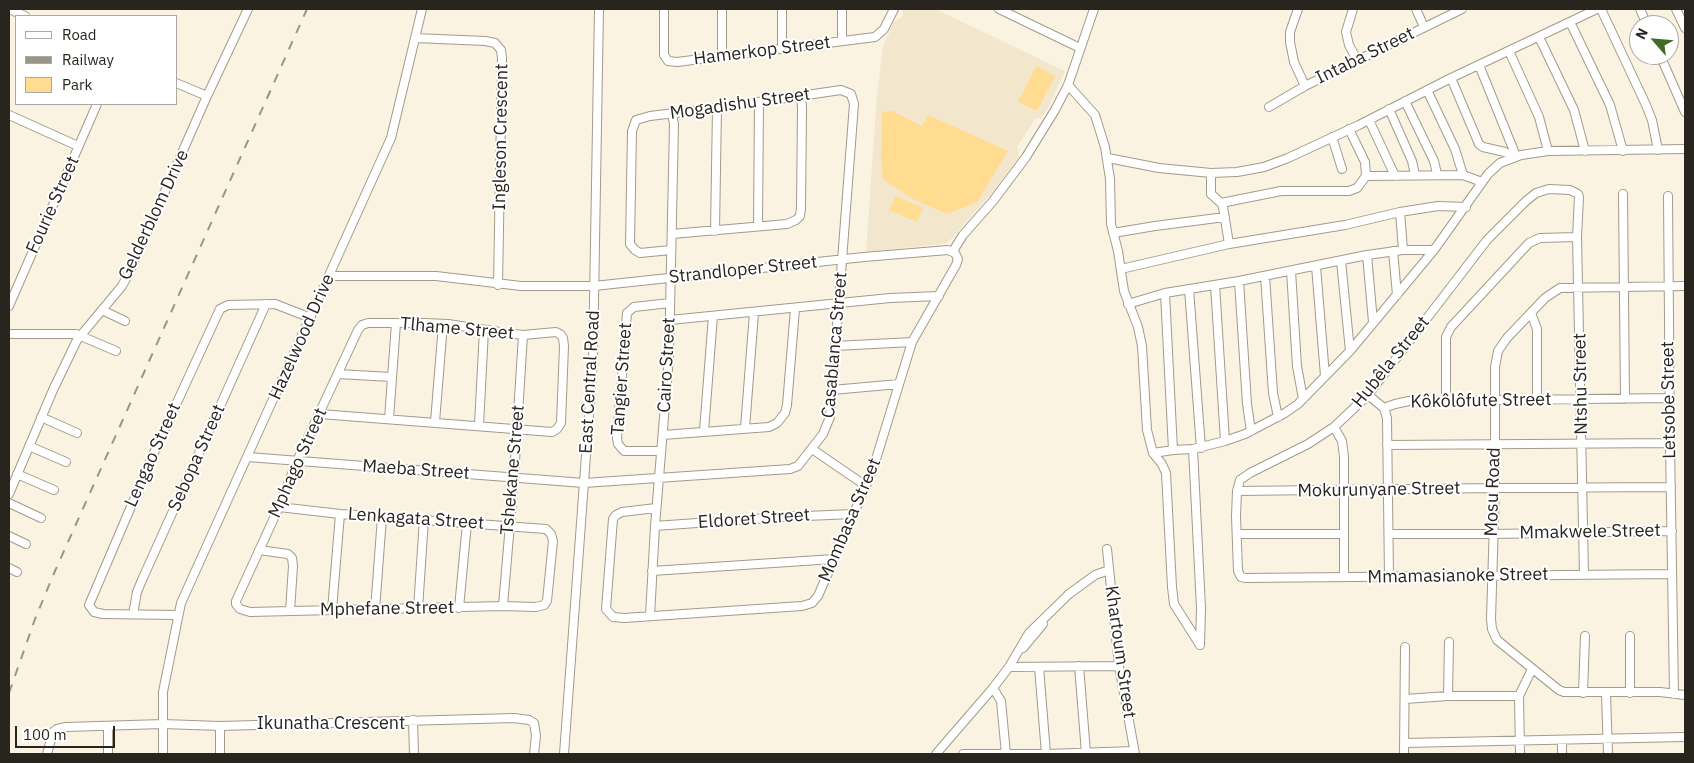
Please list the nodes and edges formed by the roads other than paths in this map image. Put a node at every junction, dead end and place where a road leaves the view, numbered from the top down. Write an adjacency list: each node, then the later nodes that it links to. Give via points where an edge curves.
1 (9, 9): 18 (street)
2 (248, 9): 38 (street, Gelderblom Drive)
3 (422, 9): 23 (street, Hazelwood Drive)
4 (599, 9): 98 (street, East Central Road)
5 (664, 9): 28 (street, Hamerkop Street, via 663,52 666,60 677,62)
6 (722, 9): 28 (street)
7 (782, 9): 25 (street)
8 (842, 9): 24 (street)
9 (894, 9): 24 (street, Hamerkop Street, via 881,34)
10 (999, 9): 26 (street)
11 (1094, 9): 26 (street)
12 (1298, 9): 35 (street, via 1290,42 1294,62)
13 (1353, 9): 29 (street, via 1346,32)
14 (1416, 9): 20 (street)
15 (1462, 9): 20 (street, Intaba Street)
16 (1599, 9): 19 (street); 54 (street, via 1646,105)
17 (1676, 9): 21 (street)
18 (23, 15)
19 (1570, 22): 22 (street); 57 (street, via 1610,105)
20 (1424, 27): 29 (street, Intaba Street)
21 (1685, 28)
22 (1539, 37): 27 (street); 56 (street, via 1574,110)
23 (415, 38): 92 (street, Hazelwood Drive, via 391,138); 96 (street, Ingleson Crescent, via 486,40 501,50)
24 (842, 41): 25 (street, Hamerkop Street)
25 (782, 48): 28 (street, Hamerkop Street)
26 (1080, 48): 34 (street)
27 (1509, 51): 30 (street); 55 (street, via 1539,117)
28 (722, 56)
29 (1357, 60): 35 (street, Intaba Street)
30 (1479, 65): 32 (street); 58 (street)
31 (1664, 65): 46 (street)
32 (1451, 78): 36 (street); 58 (street, via 1478,144)
33 (178, 84): 38 (street)
34 (1068, 85): 59 (street, via 1095,115); 84 (street, via 1026,157)
35 (1305, 86): 43 (street, Intaba Street)
36 (1427, 90): 40 (street); 64 (street)
37 (848, 92): 39 (street, Mogadishu Street, via 841,90); 87 (street, Casablanca Street, via 854,104)
38 (207, 96): 113 (street, Gelderblom Drive, via 129,273)
39 (801, 96): 41 (street, Mogadishu Street); 75 (street, via 800,216 787,224)
40 (1405, 101): 45 (street); 63 (street, via 1434,160)
41 (759, 102): 44 (street, Mogadishu Street); 75 (street)
42 (97, 105): 52 (street, Fourie Street)
43 (1268, 107)
44 (717, 108): 47 (street, Mogadishu Street); 76 (street)
45 (1389, 109): 49 (street); 62 (street)
46 (1685, 112)
47 (672, 114): 78 (street, Cairo Street); 81 (street, Mogadishu Street, via 639,118 634,123 630,244 640,253)
48 (9, 115): 52 (street)
49 (1369, 120): 50 (street); 66 (street)
50 (1349, 129): 51 (street); 65 (street, via 1365,162)
51 (1332, 137): 60 (street); 61 (street, via 1269,165 1237,172)
52 (78, 146): 111 (street, Fourie Street)
53 (1685, 149): 54 (street)
54 (1658, 150): 57 (street)
55 (1548, 151): 56 (street); 58 (street)
56 (1585, 151): 57 (street)
57 (1623, 151)
58 (1515, 157): 67 (street, via 1500,162)
59 (1108, 158): 61 (street, via 1159,168); 77 (street)
60 (1342, 169)
61 (1211, 173): 71 (street, via 1211,194)
62 (1416, 174): 63 (street); 66 (street)
63 (1437, 174): 64 (street)
64 (1463, 175): 67 (street)
65 (1366, 176): 66 (street); 71 (street, via 1357,188 1349,191 1280,191)
66 (1395, 176)
67 (1482, 182): 72 (street)
68 (1578, 194): 79 (street, Ntshu Street); 137 (street, Hubêla Street, via 1564,189 1542,190 1516,210 1473,257)
69 (1623, 194): 102 (street)
70 (1668, 196): 99 (street, Letsobe Street)
71 (1221, 203): 74 (street)
72 (1466, 207): 73 (street, via 1438,206); 83 (street)
73 (1400, 212): 80 (street, via 1345,225); 82 (street)
74 (1225, 216): 77 (street); 80 (street)
75 (758, 226): 76 (street)
76 (715, 231): 78 (street)
77 (1113, 233): 90 (street)
78 (672, 234): 81 (street, Cairo Street)
79 (1578, 237): 101 (street, Ntshu Street); 144 (street, via 1540,238 1529,243 1455,322 1446,337)
80 (1229, 244): 90 (street)
81 (671, 250): 94 (street, Cairo Street)
82 (1402, 250): 83 (street); 85 (street)
83 (1434, 250): 105 (street)
84 (952, 251): 87 (street, Strandloper Street); 106 (street, Mombasa Street, via 957,262)
85 (1393, 251): 86 (street); 105 (street)
86 (1367, 256): 88 (street); 120 (street)
87 (842, 260): 94 (street, Strandloper Street); 109 (street, Casablanca Street)
88 (1341, 262): 89 (street); 131 (street)
89 (1316, 266): 91 (street); 133 (street)
90 (1121, 269): 110 (street)
91 (1291, 271): 93 (street); 139 (street, via 1298,377)
92 (329, 276): 96 (street, via 436,276); 117 (street, Hazelwood Drive)
93 (1265, 276): 95 (street); 148 (street, via 1273,393)
94 (671, 277): 98 (street, Strandloper Street); 107 (street, Cairo Street)
95 (1239, 281): 97 (street); 156 (street)
96 (498, 284): 98 (street)
97 (1214, 285): 103 (street); 159 (street)
98 (594, 286): 176 (street, East Central Road, via 593,360)
99 (1668, 286): 100 (street, Mosu Road); 102 (street, Mosu Road); 138 (street, Letsobe Street)
100 (1685, 286)
101 (1579, 287): 102 (street, Mosu Road); 115 (street, Mosu Road, via 1555,290); 143 (street, Ntshu Street)
102 (1623, 287): 140 (street)
103 (1189, 289): 104 (street); 165 (street)
104 (1165, 293): 110 (street); 167 (street)
105 (1397, 295): 120 (street)
106 (938, 296): 109 (street); 128 (street, Mombasa Street)
107 (670, 303): 119 (street, Cairo Street); 168 (street, Tangier Street, via 634,307 627,312 617,438 624,450)
108 (266, 304): 117 (street, Lengao Street, via 280,305); 225 (street, Sebopa Street, via 142,580); 225 (street, Lengao Street, via 228,304 217,313 89,602 91,609 98,613)
109 (838, 304): 112 (street); 129 (street, Casablanca Street)
110 (1128, 304): 169 (street, via 1142,346 1147,430)
111 (9, 306)
112 (795, 309): 114 (street); 153 (street, via 786,411 774,425)
113 (102, 310): 118 (street); 127 (street, Gelderblom Drive)
114 (754, 312): 116 (street); 153 (street)
115 (1531, 312): 141 (street, Mosu Road, via 1498,351); 142 (street, via 1537,328)
116 (713, 316): 119 (street); 155 (street)
117 (311, 318): 170 (street, Hazelwood Drive)
118 (125, 320)
119 (670, 320): 158 (street, Cairo Street)
120 (1373, 322): 131 (street)
121 (396, 323): 122 (street, Tlhame Street); 123 (street, Tlhame Street, via 368,323); 134 (street)
122 (443, 324): 124 (street, Tlhame Street); 150 (street)
123 (358, 330): 132 (street, Mphago Street)
124 (484, 330): 126 (street, Tlhame Street); 151 (street)
125 (9, 334): 127 (street)
126 (523, 334): 154 (street, Tshekane Street); 154 (street, Tlhame Street, via 558,333 563,338 560,426 552,432)
127 (80, 335): 130 (street); 147 (street, Gelderblom Drive)
128 (912, 342): 129 (street); 135 (street, Mombasa Street)
129 (835, 346): 136 (street, Casablanca Street)
130 (116, 350)
131 (1350, 351): 133 (street)
132 (338, 374): 134 (street); 146 (street, Mphago Street)
133 (1325, 376): 139 (street)
134 (391, 377): 149 (street)
135 (899, 384): 136 (street); 177 (street, Mombasa Street)
136 (832, 390): 166 (street, Casablanca Street, via 827,427)
137 (1368, 395): 145 (street); 152 (street, Hubêla Street)
138 (1669, 398): 140 (street, Kôkôlôfute Street); 160 (street, Letsobe Street)
139 (1303, 399): 148 (street)
140 (1625, 399): 143 (street, Kôkôlôfute Street)
141 (1495, 400): 142 (street, Kôkôlôfute Street); 144 (street, Kôkôlôfute Street); 161 (street, Mosu Road)
142 (1537, 400): 143 (street, Kôkôlôfute Street)
143 (1581, 400): 162 (street, Ntshu Street)
144 (1446, 401): 145 (street, Kôkôlôfute Street, via 1402,402)
145 (1384, 408): 163 (street)
146 (320, 414): 149 (street); 171 (street, Mphago Street)
147 (42, 417): 157 (street); 164 (street, Gelderblom Drive)
148 (1278, 418): 156 (street)
149 (389, 419): 150 (street)
150 (436, 422): 151 (street)
151 (479, 425): 154 (street)
152 (1334, 427): 183 (street, Hubêla Street, via 1243,477); 184 (street, via 1343,445)
153 (745, 428): 155 (street)
154 (518, 430): 174 (street, Tshekane Street)
155 (704, 431): 158 (street)
156 (1251, 431): 159 (street)
157 (77, 434)
158 (663, 435): 168 (street, Cairo Street)
159 (1224, 441): 165 (street)
160 (1670, 443): 162 (street); 178 (street, Letsobe Street)
161 (1495, 444): 162 (street); 163 (street); 179 (street, Mosu Road)
162 (1582, 444): 180 (street, Ntshu Street)
163 (1387, 445): 182 (street)
164 (30, 446): 172 (street); 173 (street, Gelderblom Drive)
165 (1197, 448): 167 (street); 169 (street, via 1200,645 1174,604 1166,473)
166 (812, 450): 175 (street, Casablanca Street, via 801,464 790,469); 177 (street)
167 (1173, 450): 169 (street)
168 (661, 451): 175 (street, Cairo Street)
169 (1153, 453)
170 (248, 457): 171 (street, Maeba Street); 226 (street, Hazelwood Drive)
171 (297, 461): 174 (street, Maeba Street); 187 (street, Mphago Street)
172 (66, 462)
173 (17, 474): 181 (street); 185 (street, Gelderblom Drive)
174 (514, 477): 176 (street, Maeba Street); 195 (street, Tshekane Street)
175 (659, 478): 176 (street, Casablanca Street); 188 (street, Cairo Street)
176 (584, 483): 263 (street, East Central Road)
177 (866, 486): 190 (street, Mombasa Street)
178 (1671, 487): 180 (street, Mokurunyane Street); 197 (street, Letsobe Street)
179 (1495, 488): 180 (street, Mokurunyane Street); 182 (street, Mokurunyane Street); 202 (street, Mosu Road)
180 (1582, 488): 198 (street, Ntshu Street)
181 (54, 490)
182 (1387, 490): 184 (street, Mokurunyane Street); 201 (street)
183 (1237, 491): 184 (street, Mokurunyane Street); 199 (street)
184 (1344, 491): 200 (street)
185 (9, 494)
186 (9, 503): 192 (street)
187 (278, 507): 189 (street, Lenkagata Street); 206 (street, Mphago Street)
188 (656, 508): 196 (street, Cairo Street); 227 (street, Mombasa Street, via 622,512 613,518 606,600 606,609 616,618)
189 (340, 514): 191 (street, Lenkagata Street); 222 (street)
190 (854, 514): 196 (street, Eldoret Street); 207 (street, Mombasa Street)
191 (382, 516): 193 (street, Lenkagata Street); 223 (street)
192 (41, 518)
193 (424, 520): 194 (street, Lenkagata Street); 221 (street)
194 (466, 523): 195 (street, Lenkagata Street); 220 (street)
195 (509, 525): 218 (street, Lenkagata Street, via 542,528 551,534); 219 (street, Tshekane Street)
196 (655, 526): 210 (street, Cairo Street)
197 (1672, 531): 198 (street, Mmakwele Street); 213 (street, Letsobe Street)
198 (1583, 532): 202 (street, Mmakwele Street); 212 (street, Ntshu Street)
199 (1238, 534): 200 (street); 215 (street, Mmamasianoke Street, via 1238,570 1245,578)
200 (1344, 534): 215 (street)
201 (1389, 534): 202 (street, Mmakwele Street); 216 (street)
202 (1492, 534): 214 (street, Mosu Road)
203 (9, 536): 204 (street)
204 (26, 544)
205 (1107, 549): 209 (street, Khartoum Street)
206 (259, 550): 217 (street, Mphago Street); 224 (street, via 288,554 292,558)
207 (834, 559): 210 (street); 227 (street, Mombasa Street, via 818,596 808,605)
208 (9, 568): 211 (street)
209 (1109, 570): 233 (street, Khartoum Street); 234 (street, via 1095,575 1069,594 1046,618)
210 (652, 571): 227 (street, Cairo Street)
211 (17, 572)
212 (1584, 574): 213 (street, Mmamasianoke Street); 214 (street, Mmamasianoke Street)
213 (1672, 574): 241 (street, Letsobe Street)
214 (1491, 576): 216 (street, Mmamasianoke Street); 236 (street, Mosu Road, via 1491,619 1495,636)
215 (1344, 577): 216 (street, Mmamasianoke Street)
216 (1389, 577)
217 (238, 595): 224 (street, Mphefane Street, via 236,604 240,610)
218 (547, 601): 219 (street, Mphefane Street, via 536,607)
219 (503, 606): 220 (street, Mphefane Street)
220 (459, 608): 221 (street, Mphefane Street)
221 (418, 609): 223 (street, Mphefane Street)
222 (332, 610): 223 (street, Mphefane Street); 224 (street, Mphefane Street)
223 (375, 610)
224 (290, 611)
225 (133, 614): 226 (street, Lengao Street)
226 (177, 615): 247 (street, Hazelwood Drive, via 163,692)
227 (650, 616)
228 (1584, 636): 238 (street)
229 (1630, 636): 240 (street)
230 (1449, 642): 243 (street)
231 (1405, 647): 245 (street)
232 (1079, 666): 233 (street); 235 (street); 256 (street)
233 (1119, 666): 255 (street, Khartoum Street)
234 (1009, 667): 235 (street); 237 (street)
235 (1039, 667): 267 (street)
236 (1532, 669): 238 (street, Mosu Road, via 1559,690); 244 (street)
237 (993, 688): 264 (street); 266 (street, via 1001,701)
238 (1583, 693): 239 (street, Mosu Road)
239 (1606, 693): 240 (street, Mosu Road); 251 (street)
240 (1630, 693): 241 (street, Mosu Road)
241 (1674, 694): 242 (street, Mosu Road)
242 (1685, 695)
243 (1448, 696): 244 (street); 245 (street)
244 (1519, 696): 252 (street)
245 (1405, 699): 254 (street)
246 (413, 720): 249 (street, Ikunatha Crescent); 261 (street, Ikunatha Crescent); 262 (street, via 524,718 535,726)
247 (163, 724): 248 (street, Ikunatha Crescent); 249 (street, Ikunatha Crescent); 259 (street, Hazelwood Drive)
248 (108, 726): 257 (street, Ikunatha Crescent, via 57,729); 258 (street)
249 (220, 726): 260 (street)
250 (1685, 737): 251 (street)
251 (1608, 738): 253 (street); 271 (street)
252 (1520, 740): 253 (street); 254 (street); 269 (street)
253 (1562, 740): 270 (street)
254 (1404, 743): 268 (street)
255 (1134, 752): 256 (street)
256 (1086, 753): 267 (street)
257 (47, 754)
258 (108, 754)
259 (163, 754)
260 (220, 754)
261 (414, 754)
262 (534, 754)
263 (564, 754)
264 (936, 754)
265 (963, 754): 266 (street)
266 (1006, 754): 267 (street)
267 (1046, 754)
268 (1404, 754)
269 (1520, 754)
270 (1562, 754)
271 (1608, 754)

